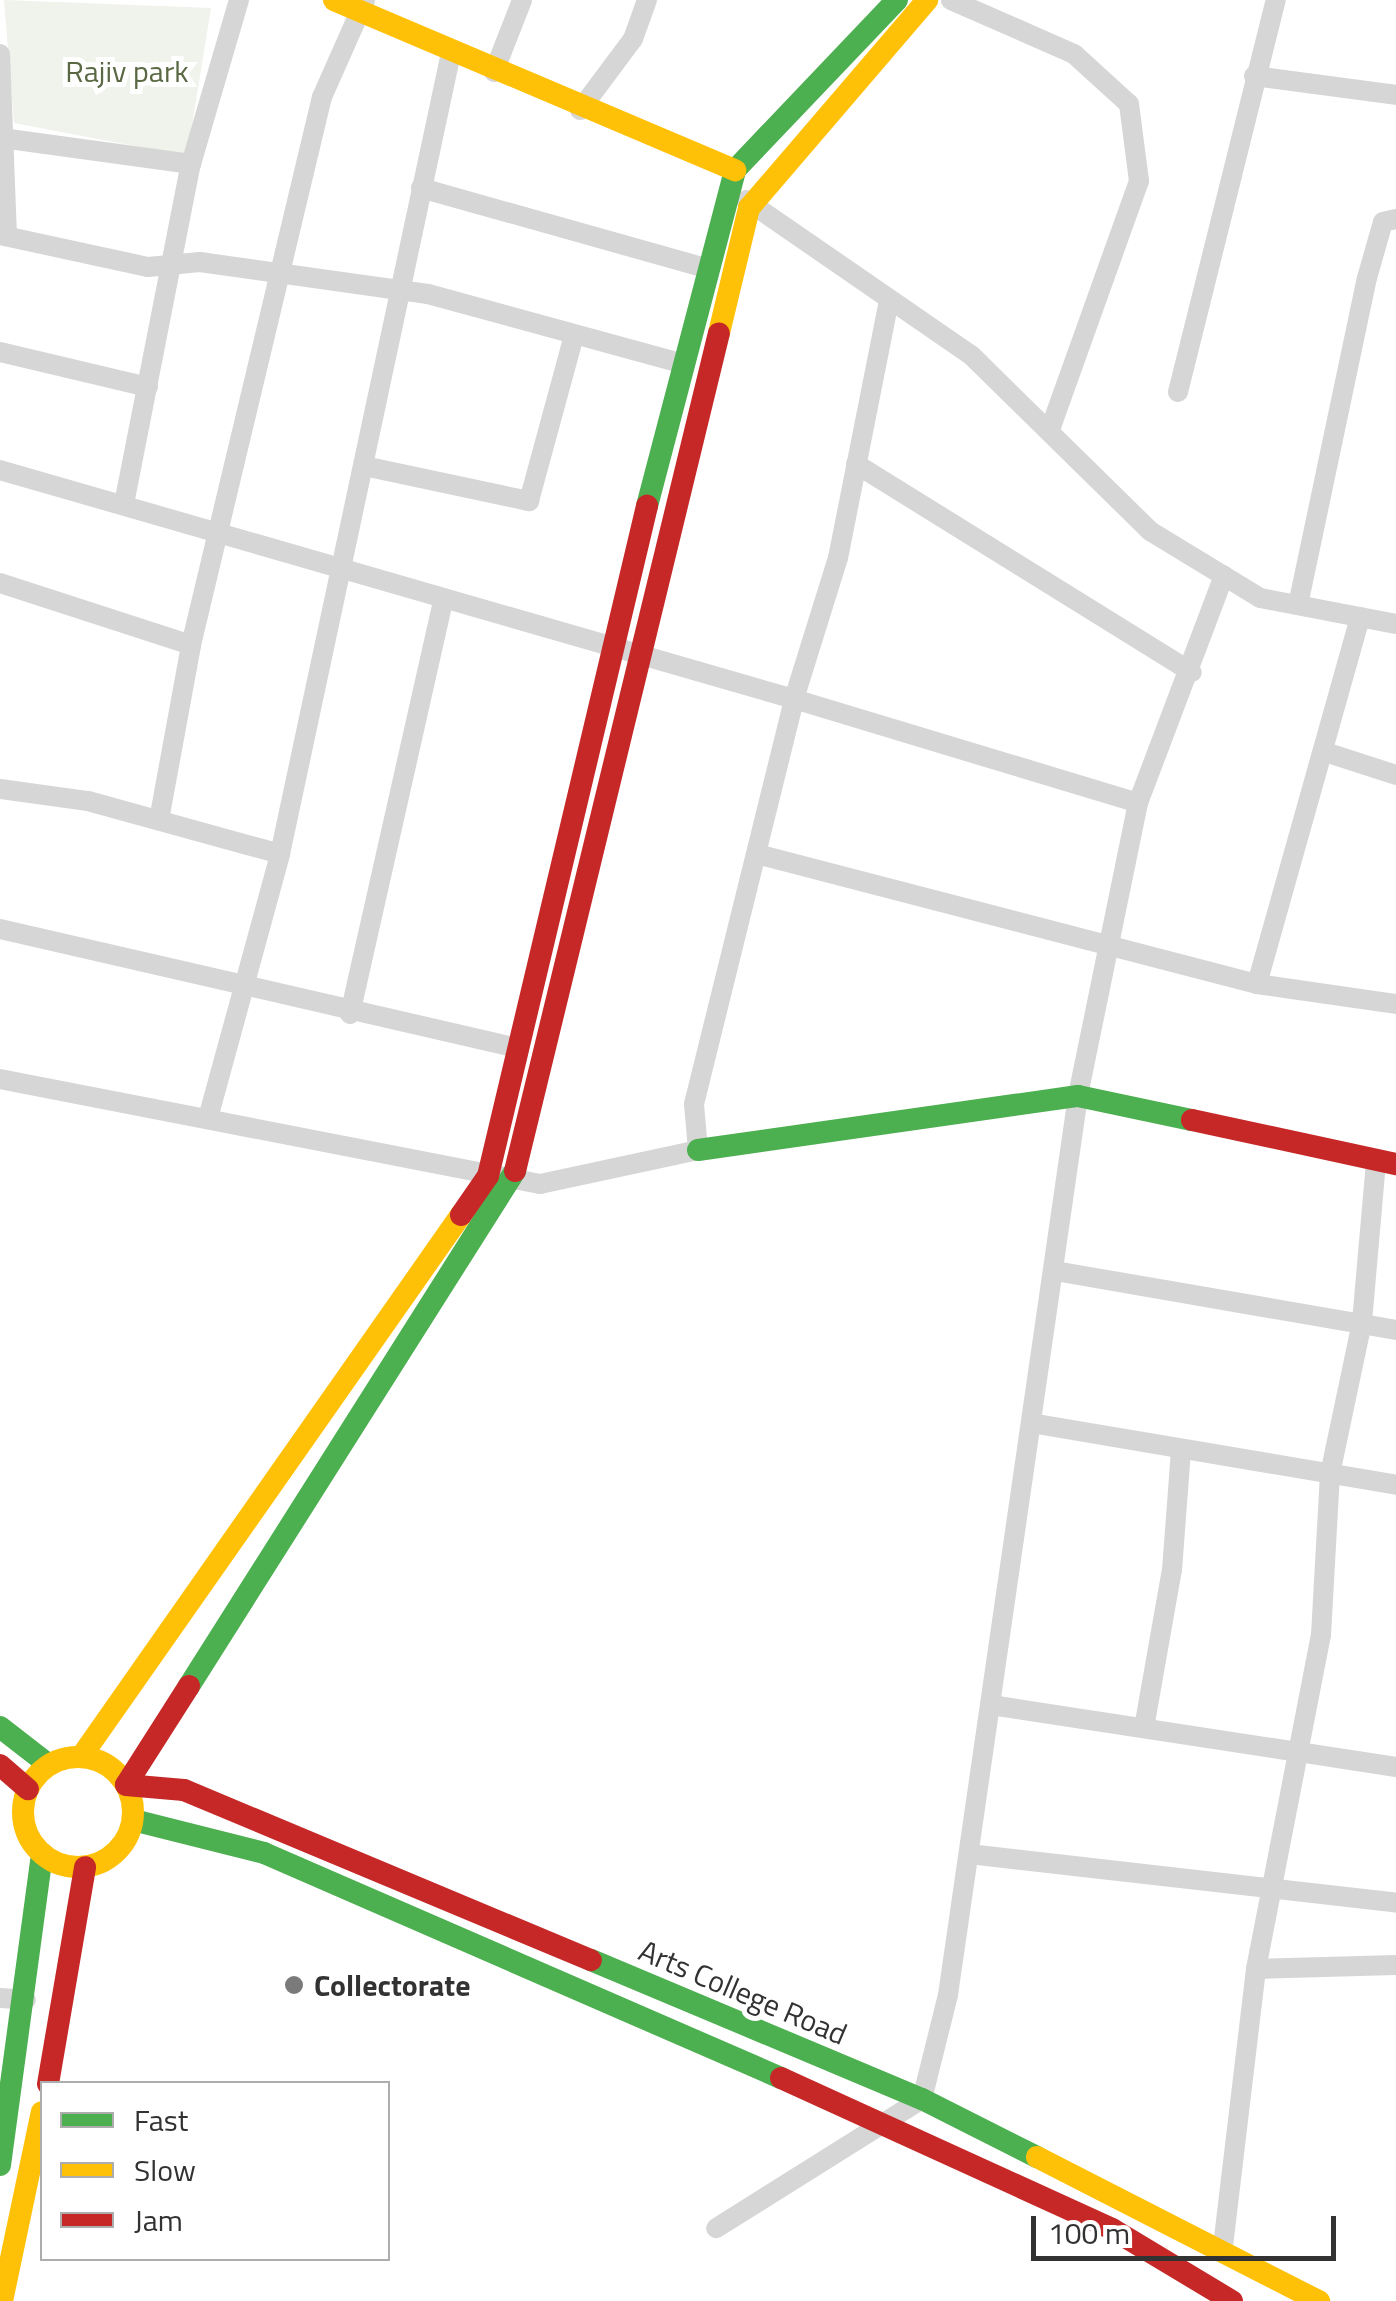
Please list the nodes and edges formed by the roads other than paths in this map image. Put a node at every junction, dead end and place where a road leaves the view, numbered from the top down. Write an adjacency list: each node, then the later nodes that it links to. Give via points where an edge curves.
1 (239, 0): 17 (street)
2 (334, 0): 9 (main road)
3 (522, 0): 12 (street)
4 (647, 0): 15 (street, via 633,39)
5 (897, 0): 18 (main road)
6 (927, 0): 20 (main road)
7 (952, 0): 33 (street, via 1074,54 1128,104 1139,181)
8 (1276, 0): 13 (street)
9 (363, 6): 10 (main road); 25 (street, via 322,97)
10 (451, 53): 12 (main road); 19 (street)
11 (0, 54): 16 (street)
12 (494, 72): 15 (main road)
13 (1254, 76): 14 (street); 32 (street)
14 (1396, 95)
15 (580, 110): 18 (main road)
16 (8, 139): 17 (street); 22 (street)
17 (191, 164): 23 (street)
18 (735, 170): 20 (street); 24 (main road)
19 (421, 188): 24 (street); 26 (street)
20 (749, 208): 27 (street); 48 (main road)
21 (1396, 219): 43 (street, via 1383,222 1367,278)
22 (4, 235): 23 (street)
23 (172, 266): 25 (street); 31 (street)
24 (709, 269): 30 (main road)
25 (283, 274): 26 (street); 38 (street)
26 (400, 292): 28 (street); 35 (street)
27 (889, 301): 33 (street, via 971,355); 34 (street)
28 (573, 339): 30 (street); 35 (street, via 528,501)
29 (0, 352): 31 (street)
30 (684, 364): 47 (main road)
31 (148, 386): 37 (street)
32 (1178, 392)
33 (1050, 428): 40 (street, via 1150,532)
34 (856, 464): 49 (street); 50 (street)
35 (364, 466): 39 (street)
36 (0, 470): 37 (street)
37 (124, 504): 38 (street)
38 (222, 534): 39 (street); 46 (street)
39 (337, 568): 42 (street); 56 (street)
40 (1224, 576): 43 (street, via 1260,598); 49 (street)
41 (0, 583): 46 (street)
42 (443, 600): 47 (street); 63 (street)
43 (1298, 605): 44 (street)
44 (1360, 618): 45 (street); 51 (street)
45 (1396, 624)
46 (191, 645): 55 (street)
47 (609, 650): 48 (street); 64 (main road)
48 (637, 658): 50 (street); 71 (main road)
49 (1192, 672): 54 (street)
50 (794, 699): 54 (street); 57 (street)
51 (1325, 752): 52 (street); 60 (street)
52 (1396, 775)
53 (0, 789): 55 (street)
54 (1138, 803): 59 (street)
55 (159, 820): 56 (street)
56 (280, 854): 61 (street)
57 (757, 854): 59 (street); 68 (street, via 694,1104)
58 (0, 929): 61 (street)
59 (1108, 945): 60 (street); 66 (street)
60 (1256, 984): 62 (street)
61 (242, 990): 63 (street); 67 (street)
62 (1396, 1004)
63 (350, 1014): 64 (street)
64 (518, 1048): 70 (main road)
65 (0, 1079): 67 (street)
66 (1078, 1096): 68 (main road); 69 (main road); 72 (street)
67 (208, 1118): 70 (street)
68 (698, 1150): 71 (street, via 540,1184)
69 (1386, 1162): 73 (street)
70 (488, 1176): 71 (street); 83 (main road)
71 (513, 1179): 87 (main road)
72 (1055, 1272): 73 (street); 75 (street)
73 (1360, 1324): 74 (street); 77 (street)
74 (1396, 1330)
75 (1031, 1423): 76 (street); 79 (street)
76 (1181, 1449): 77 (street); 81 (street, via 1172,1570)
77 (1330, 1474): 78 (street); 82 (street, via 1321,1635)
78 (1396, 1485)
79 (991, 1704): 81 (street); 91 (street)
80 (0, 1728): 85 (main road)
81 (1144, 1728): 82 (street)
82 (1298, 1751): 86 (street); 93 (street)
83 (82, 1757): 85 (main road); 87 (main road)
84 (0, 1765): 88 (main road)
85 (49, 1765): 88 (main road)
86 (1396, 1767)
87 (126, 1785): 89 (main road); 101 (main road, Arts College Road, via 184,1790)
88 (28, 1789): 90 (main road, via 24,1824)
89 (132, 1820): 92 (main road, via 117,1851); 103 (main road, via 264,1854)
90 (42, 1854): 92 (main road); 98 (main road)
91 (969, 1854): 93 (street); 101 (street)
92 (86, 1866): 99 (main road)
93 (1272, 1888): 94 (street); 96 (street)
94 (1396, 1903)
95 (1396, 1965): 96 (street)
96 (1256, 1970): 106 (street)
97 (0, 1998): 98 (street)
98 (26, 2000): 100 (main road)
99 (49, 2081)
100 (8, 2093): 104 (main road)
101 (922, 2099): 103 (street); 106 (main road, Arts College Road)
102 (40, 2121): 107 (main road)
103 (884, 2123): 105 (street); 108 (main road, via 1112,2228)
104 (0, 2165)
105 (716, 2228)
106 (1223, 2246): 109 (main road, Arts College Road)
107 (2, 2301)
108 (1232, 2301)
109 (1319, 2301)

